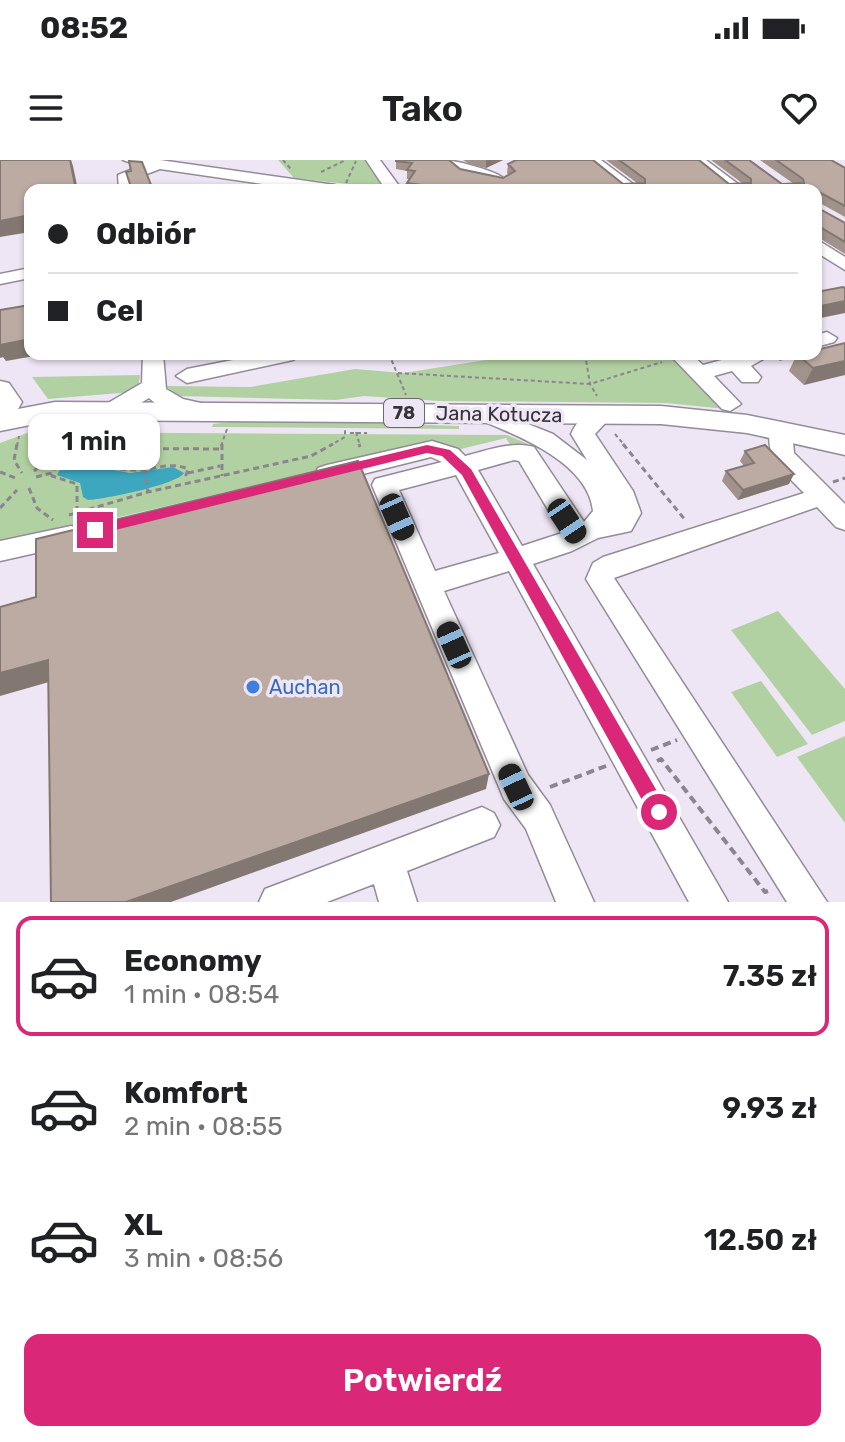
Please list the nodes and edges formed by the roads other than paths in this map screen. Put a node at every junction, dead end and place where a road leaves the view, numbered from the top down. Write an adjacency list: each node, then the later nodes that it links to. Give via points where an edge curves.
1 (130, 160): 6 (street)
2 (373, 160): 10 (street)
3 (450, 160): 7 (street, via 465,172)
4 (591, 160): 11 (street)
5 (696, 160): 12 (street)
6 (160, 164): 8 (street, via 123,178); 9 (street)
7 (500, 174)
8 (125, 184)
9 (310, 184)
10 (390, 184)
11 (625, 184)
12 (730, 184)
13 (822, 248): 14 (street)
14 (845, 265)
15 (822, 268): 17 (street)
16 (24, 274): 18 (street)
17 (845, 274)
18 (0, 279)
19 (153, 360): 25 (street)
20 (264, 360): 24 (street)
21 (685, 360): 23 (street)
22 (762, 360): 23 (street, via 744,370)
23 (698, 373): 26 (street)
24 (187, 376)
25 (154, 386): 31 (street); 32 (street, via 167,401)
26 (730, 404)
27 (483, 413): 28 (main road, Jana Kotucza / 78); 32 (main road, Jana Kotucza / 78); 34 (street)
28 (551, 414): 30 (main road, Jana Kotucza / 78); 34 (street, via 548,432)
29 (8, 418): 31 (main road, Jana Kotucza / 78)
30 (604, 423): 33 (main road, Jana Kotucza / 78, via 695,417); 42 (street, via 627,508 622,524)
31 (121, 425): 32 (main road, Jana Kotucza / 78)
32 (218, 426)
33 (781, 430): 35 (main road, Jana Kotucza / 78); 38 (street, via 783,456)
34 (557, 444): 42 (street, via 580,464 605,499 606,513)
35 (845, 445)
36 (461, 466): 37 (street, via 446,452 427,449); 42 (street, via 514,452 530,455); 44 (street); 46 (street, via 384,485)
37 (305, 479)
38 (822, 496): 39 (street); 49 (street, via 613,565 600,579)
39 (845, 520)
40 (48, 529): 41 (street); 43 (street); 45 (street)
41 (100, 529)
42 (586, 533): 44 (street)
43 (0, 551)
44 (515, 559): 46 (street); 53 (street)
45 (0, 567)
46 (427, 585): 52 (street)
47 (482, 825): 48 (street)
48 (386, 862): 50 (street); 51 (street)
49 (801, 891)
50 (278, 902)
51 (398, 902)
52 (575, 902)
53 (709, 902)

